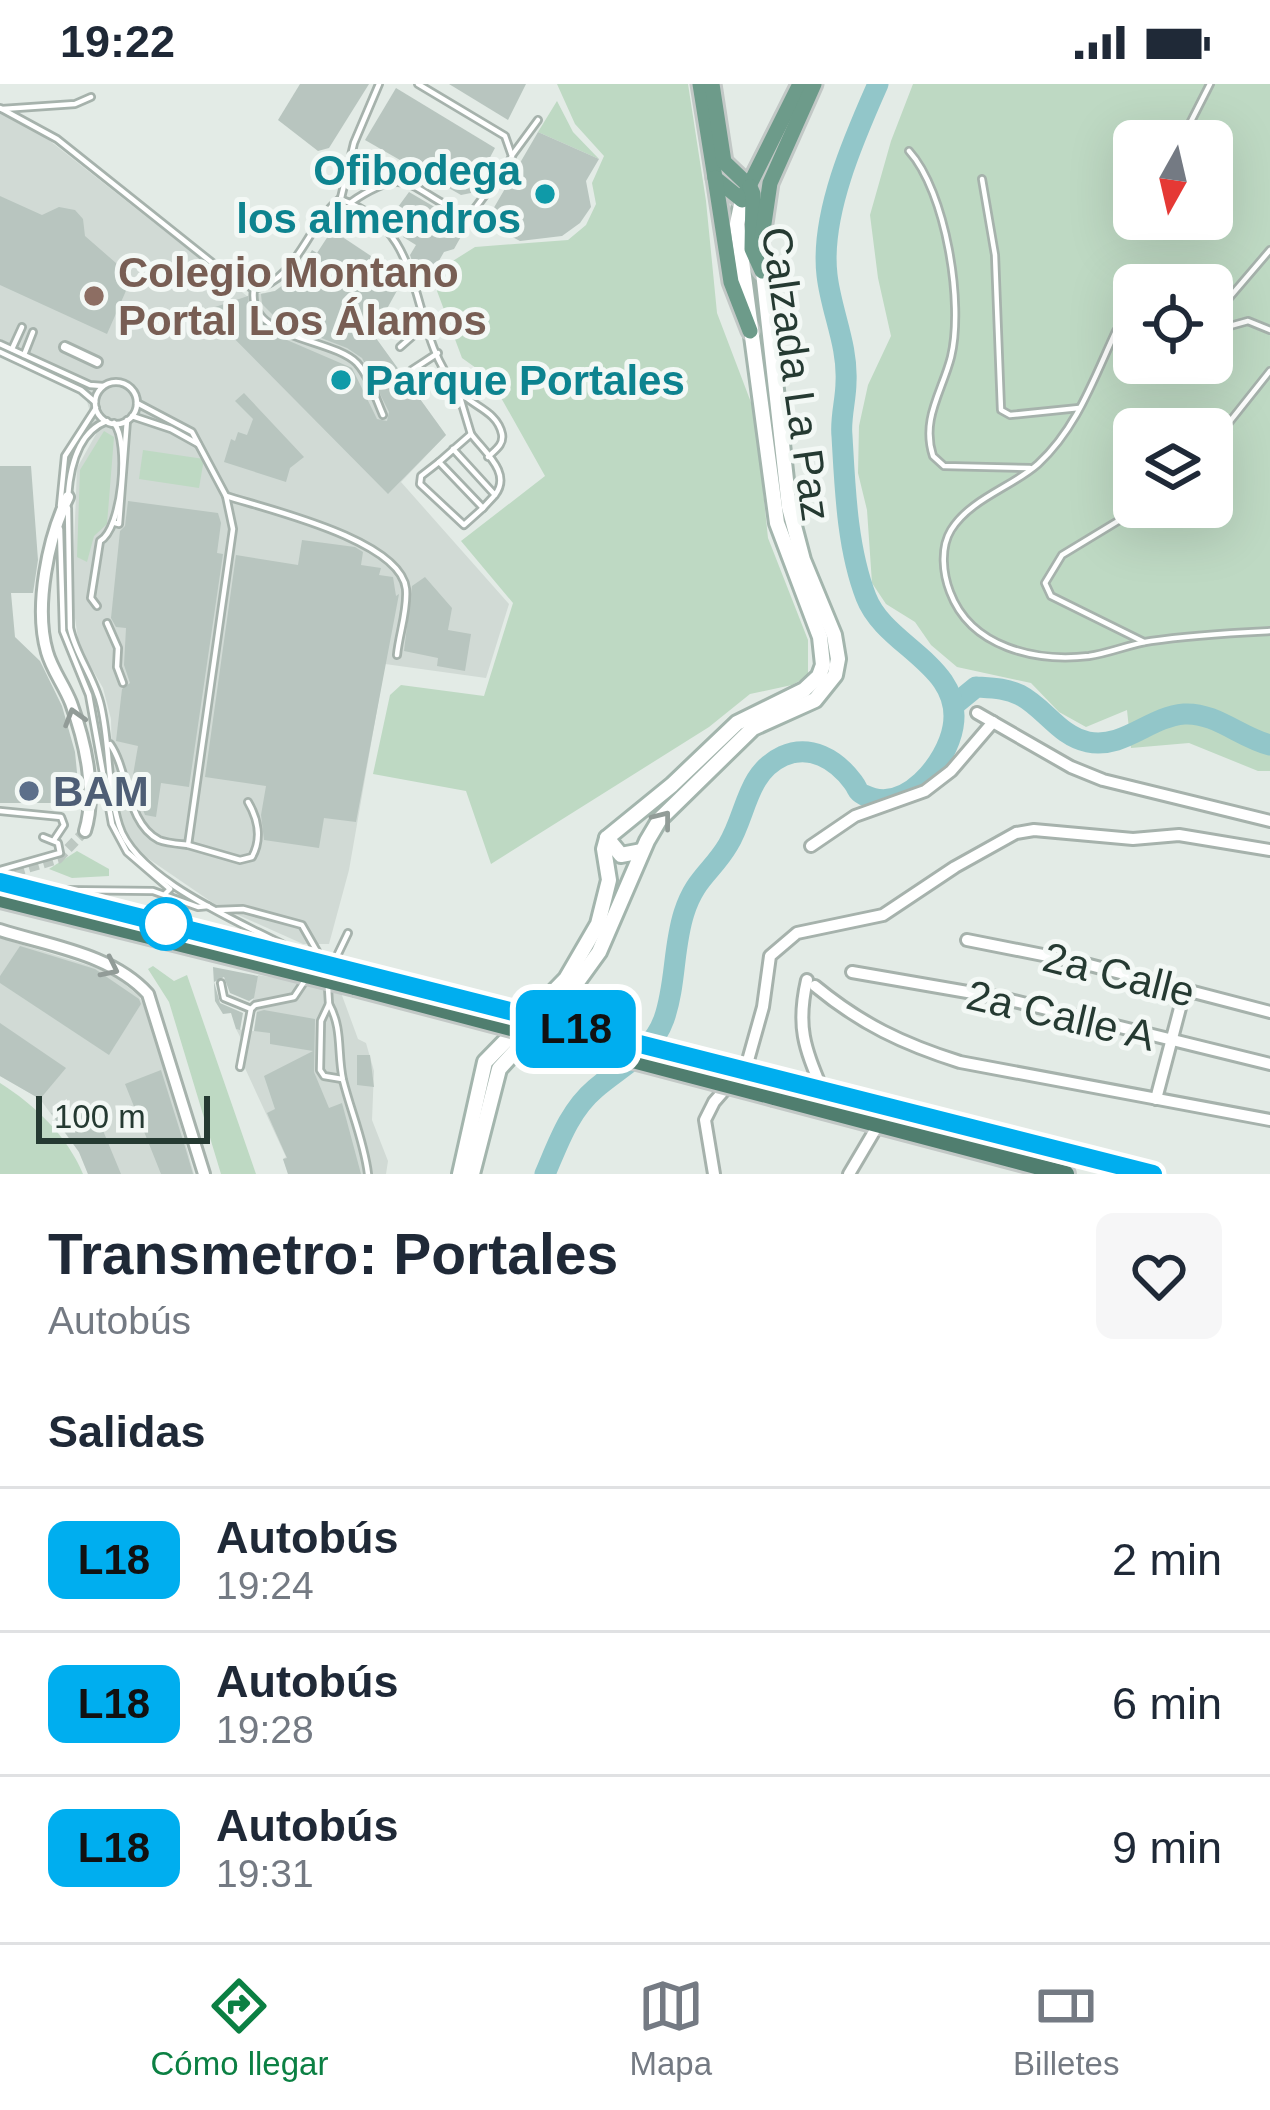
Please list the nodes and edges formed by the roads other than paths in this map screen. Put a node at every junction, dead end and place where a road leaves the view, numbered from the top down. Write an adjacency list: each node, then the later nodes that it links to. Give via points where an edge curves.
1 (379, 84): 17 (lane)
2 (418, 84): 13 (lane, via 505,136)
3 (700, 84): 14 (main road)
4 (712, 84): 16 (main road, via 724,162)
5 (800, 84): 16 (main road, Calzada La Paz)
6 (814, 84): 19 (main road, Calzada La Paz, via 770,183)
7 (1210, 84): 11 (lane)
8 (91, 98): 9 (lane)
9 (1, 108): 22 (lane, via 57,139)
10 (538, 120): 13 (lane)
11 (1192, 120)
12 (909, 151): 56 (lane, via 938,213 955,283 956,332 930,411 933,456 944,466)
13 (512, 156): 18 (lane, via 470,215 400,181 380,182)
14 (715, 178): 16 (main road); 28 (main road, via 731,282)
15 (982, 179): 44 (lane, via 995,255 1000,410)
16 (745, 192): 21 (main road, via 754,194 752,249); 28 (main road, Calzada La Paz, via 737,224)
17 (340, 199): 18 (lane); 22 (lane, via 271,286)
18 (350, 203): 24 (lane, via 393,236)
19 (761, 244): 21 (main road, Calzada La Paz)
20 (1270, 250): 23 (lane)
21 (762, 271): 83 (main road, Calzada La Paz, one-way to 21, via 712,764 760,723 815,700 836,670 834,634 789,507)
22 (254, 290): 46 (lane, via 262,318 353,359)
23 (1233, 293)
24 (425, 325): 32 (lane); 35 (lane)
25 (1233, 326): 27 (lane, via 1248,321)
26 (22, 327): 34 (lane)
27 (1270, 330)
28 (750, 331): 78 (main road, Calzada La Paz, via 777,523 823,665 804,690 737,723)
29 (33, 332): 36 (lane)
30 (1113, 337): 44 (lane)
31 (65, 347): 37 (street)
32 (400, 347)
33 (0, 348): 34 (lane); 43 (lane, via 89,394)
34 (12, 350): 36 (lane)
35 (438, 353): 38 (lane); 41 (lane)
36 (24, 355): 40 (lane)
37 (97, 362)
38 (412, 370)
39 (1270, 370): 47 (lane)
40 (103, 386): 42 (lane, via 128,386); 43 (lane)
41 (458, 392): 45 (lane); 49 (lane)
42 (137, 403): 48 (lane); 52 (lane, via 192,432)
43 (96, 406): 50 (lane); 61 (lane, via 65,456)
44 (1080, 408): 56 (lane)
45 (487, 410): 49 (lane); 54 (lane, via 502,440)
46 (383, 415)
47 (1233, 417)
48 (130, 418): 50 (lane); 52 (lane); 62 (lane)
49 (469, 421): 51 (lane)
50 (111, 422): 59 (lane, via 94,427 80,447); 62 (lane, via 123,445)
51 (471, 434): 53 (lane); 54 (lane)
52 (203, 447): 58 (lane)
53 (453, 449): 55 (lane); 57 (lane)
54 (488, 457): 57 (lane, via 504,480)
55 (439, 462): 60 (lane); 60 (lane, via 420,484 464,525)
56 (1034, 468): 67 (lane, via 951,530 944,578 953,601 971,626 1014,650 1090,656)
57 (494, 495): 60 (lane)
58 (226, 496): 68 (lane, via 326,528 398,571 406,585); 80 (lane, via 233,529)
59 (68, 497): 61 (street); 72 (lane, via 70,628 98,692)
60 (483, 508)
61 (59, 516): 76 (street, one-way to 61, via 85,755 44,630 48,550); 87 (lane, via 63,631 89,695 112,824 127,852 170,889)
62 (117, 524): 64 (lane, via 100,541 91,598)
63 (1113, 524): 67 (lane, via 1062,555 1045,583 1051,596)
64 (97, 606)
65 (107, 623): 69 (lane)
66 (1270, 631): 67 (lane)
67 (1144, 642)
68 (398, 655)
69 (123, 683)
70 (977, 713): 71 (street)
71 (993, 722): 75 (street, via 1103,780); 81 (street, via 925,791 855,816)
72 (106, 739): 80 (lane, via 145,829); 89 (lane, via 122,835 148,867)
73 (248, 802): 80 (lane, via 258,827 253,857)
74 (0, 811): 79 (lane, via 61,818)
75 (1270, 821)
76 (85, 831)
77 (43, 837): 79 (lane)
78 (607, 838): 83 (main road, via 621,855); 111 (main road, via 609,880 598,924 566,979 488,1057)
79 (54, 840): 84 (lane, via 60,854)
80 (188, 845)
81 (811, 846)
82 (1270, 850): 113 (street, via 1179,835 1016,833 883,915 797,933 770,956 746,1064 705,1120)
83 (642, 851): 112 (main road, Calzada La Paz, via 592,962 499,1069)
84 (0, 870)
85 (0, 882): 86 (highway)
86 (32, 890): 87 (lane); 93 (highway)
87 (165, 894): 89 (lane)
88 (0, 898): 93 (highway)
89 (212, 908): 93 (lane); 93 (lane, via 302,925)
90 (0, 930): 109 (street, one-way to 109, via 110,964 148,994)
91 (348, 933): 93 (lane)
92 (967, 940): 96 (street, 2a Calle)
93 (321, 970): 97 (lane); 98 (lane, via 294,997); 104 (highway, bridge)
94 (852, 972): 100 (street, 2a Calle A, via 1002,998)
95 (220, 982): 98 (lane, via 224,998)
96 (1185, 989): 99 (street, 2a Calle); 100 (street)
97 (329, 1004): 103 (lane, via 339,1022); 103 (lane, via 320,1070)
98 (251, 1009): 102 (lane)
99 (1270, 1012)
100 (1171, 1041): 101 (street, 2a Calle A); 106 (street)
101 (1270, 1064)
102 (240, 1067)
103 (343, 1079): 110 (lane)
104 (776, 1090): 105 (highway); 108 (highway)
105 (824, 1093): 106 (street, via 804,1047 800,1013 811,983 848,1015 912,1047); 116 (highway)
106 (1156, 1099): 107 (street)
107 (1270, 1120)
108 (878, 1125): 114 (street); 115 (highway)
109 (204, 1174)
110 (368, 1174)
111 (460, 1174)
112 (472, 1174)
113 (714, 1174)
114 (849, 1174)
115 (1066, 1174)
116 (1153, 1174)

